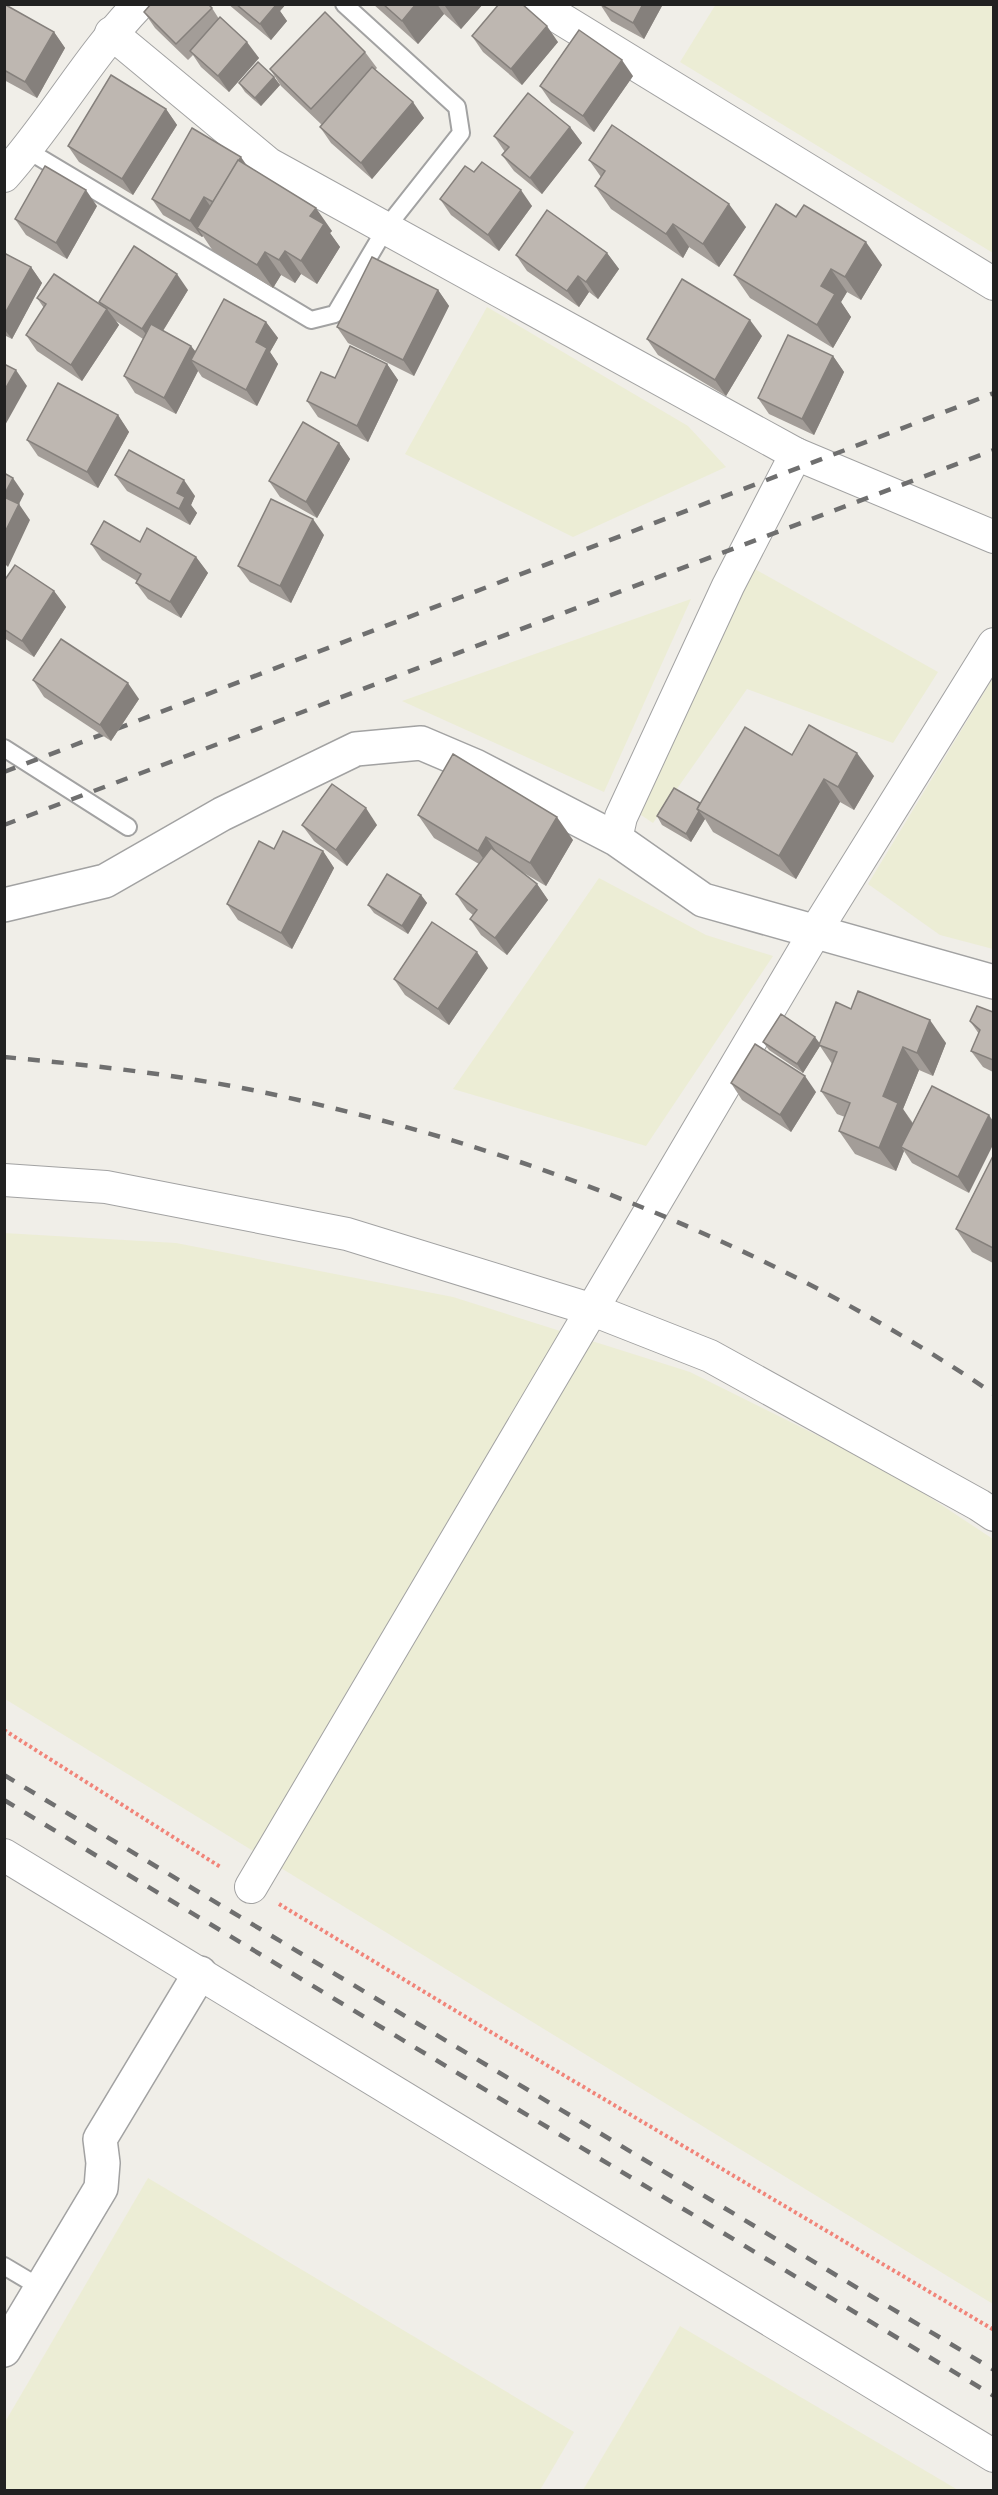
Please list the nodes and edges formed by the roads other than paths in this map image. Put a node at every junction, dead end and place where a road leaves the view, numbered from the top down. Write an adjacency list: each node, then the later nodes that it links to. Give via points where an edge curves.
1 (139, 4): 4 (street)
2 (344, 4): 7 (lane, via 457,107 461,133)
3 (537, 4): 8 (street)
4 (111, 33): 5 (street); 7 (street, via 269,164)
5 (27, 150): 6 (street); 7 (lane, via 311,320 335,314)
6 (4, 176)
7 (386, 228): 9 (street)
8 (993, 284)
9 (796, 454): 10 (street); 14 (street, via 728,586 621,817)
10 (993, 537)
11 (993, 644): 16 (street)
12 (4, 748): 13 (lane)
13 (128, 827)
14 (616, 839): 15 (street, via 475,766 421,743 356,749 222,814 105,881); 16 (street, via 703,900)
15 (4, 905)
16 (815, 932): 17 (street); 19 (street)
17 (993, 982)
18 (4, 1180): 19 (street, via 106,1186 347,1234)
19 (593, 1310): 20 (street, via 710,1356); 22 (street)
20 (993, 1515)
21 (4, 1855): 23 (street)
22 (251, 1887)
23 (200, 1973): 25 (street, via 100,2139 100,2188); 27 (street)
24 (4, 2266): 25 (lane)
25 (41, 2288): 26 (street)
26 (4, 2350)
27 (993, 2456)

